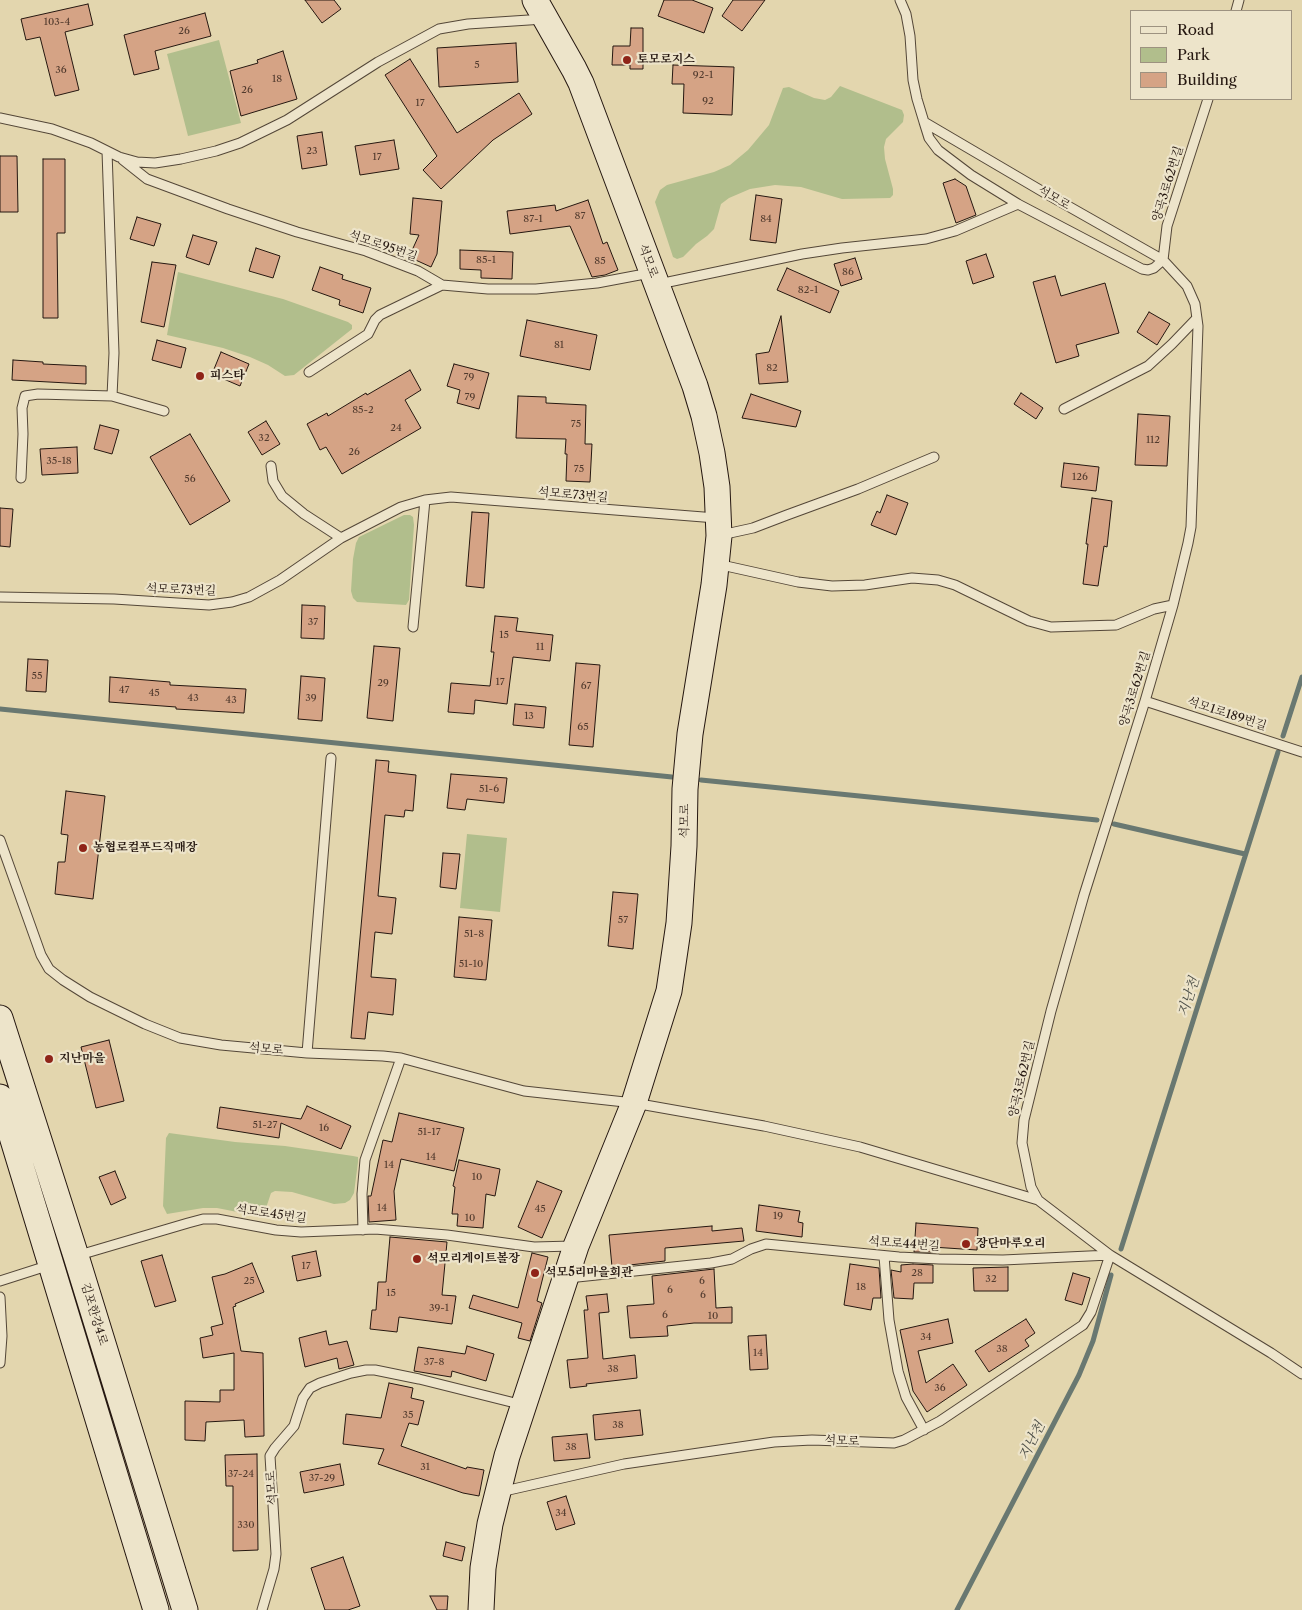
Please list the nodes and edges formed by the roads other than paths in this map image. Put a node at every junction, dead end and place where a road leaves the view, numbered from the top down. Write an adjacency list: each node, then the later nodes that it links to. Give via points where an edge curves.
1 (900, 0): 5 (lane, via 910,36 916,99)
2 (541, 10): 7 (lane, 석모로95번길, via 438,29 378,62 287,120 240,143 154,163); 10 (street, 석모로, via 580,83)
3 (1208, 100): 9 (lane, 양곡3로62번길, via 1168,226)
4 (0, 118): 6 (lane, 석모로95번길, via 52,129)
5 (924, 122): 8 (lane, via 929,138 938,150); 9 (lane, 석모로)
6 (107, 151): 7 (lane, 석모로95번길); 14 (lane, via 114,353)
7 (119, 157): 11 (lane, 석모로95번길, via 147,179 297,232 366,251 418,271)
8 (1018, 204): 9 (lane, via 1142,269 1154,268); 10 (lane, 석모로95번길, via 933,238 842,248)
9 (1163, 260): 12 (lane, 양곡3로62번길, via 1187,286)
10 (655, 278): 11 (lane, 석모로95번길, via 536,289); 21 (street, 석모로, via 704,416 717,487)
11 (442, 285): 13 (lane, via 380,315 368,334)
12 (1197, 318): 15 (lane, via 1148,366); 25 (lane, 양곡3로62번길, via 1191,527)
13 (309, 372)
14 (112, 396): 16 (lane); 19 (lane, via 25,396)
15 (1064, 409)
16 (164, 411)
17 (934, 457): 21 (lane, via 753,528)
18 (271, 466): 22 (lane, via 273,481 282,496)
19 (21, 478)
20 (425, 500): 21 (lane, 석모로73번길, via 451,497); 22 (lane, 석모로73번길, via 401,507); 26 (lane)
21 (718, 527): 23 (street, 석모로)
22 (341, 538): 24 (lane, 석모로73번길, via 264,589 249,597 221,604)
23 (717, 564): 25 (lane, via 832,586 912,578 938,580 1028,621 1051,627 1116,624); 35 (street, 석모로, via 690,734 675,959 669,991)
24 (0, 597)
25 (1173, 605): 27 (lane, 양곡3로62번길)
26 (413, 627)
27 (1145, 701): 28 (lane, 석모1로189번길); 36 (lane, 양곡3로62번길, via 1084,895 1024,1120 1022,1143 1031,1187)
28 (1302, 752)
29 (331, 758): 32 (lane)
30 (0, 840): 32 (lane, 석모로, via 40,955 49,969 63,980 90,997 180,1038)
31 (0, 1018): 41 (street, 김포한강4로)
32 (307, 1053): 33 (lane, 석모로)
33 (400, 1058): 35 (lane, 석모로, via 524,1091); 37 (lane, via 365,1160)
34 (0, 1097): 41 (street, 김포한강4로)
35 (634, 1103): 36 (lane, 석모로, via 860,1147); 38 (street, 석모로)
36 (1038, 1200): 39 (lane)
37 (362, 1230): 38 (lane, 석모로45번길, via 412,1232 534,1247); 41 (lane, 석모로45번길, via 301,1232 217,1219 203,1220)
38 (576, 1246): 42 (street, 석모로)
39 (1110, 1255): 40 (lane, 석모로44번길, via 1003,1260); 46 (lane); 48 (lane, 석모로, via 1091,1312 1082,1325)
40 (884, 1256): 42 (lane, 석모로44번길, via 766,1244 711,1263); 48 (lane, via 888,1320 898,1371 906,1397)
41 (64, 1260): 43 (lane, 석모로45번길); 50 (street, 김포한강4로); 51 (street, 김포한강4로)
42 (566, 1278): 47 (street, 석모로)
43 (0, 1281)
44 (0, 1297): 45 (lane)
45 (0, 1363)
46 (1302, 1374)
47 (524, 1405): 49 (street, 석모로); 52 (lane, 석모로, via 375,1370 351,1373 310,1388 303,1398 294,1426 270,1456 276,1554)
48 (924, 1430): 49 (lane, 석모로, via 894,1442 796,1440 704,1452 624,1464)
49 (497, 1493): 53 (street, 석모로, via 483,1568)
50 (156, 1610)
51 (185, 1610)
52 (262, 1610)
53 (481, 1610)

